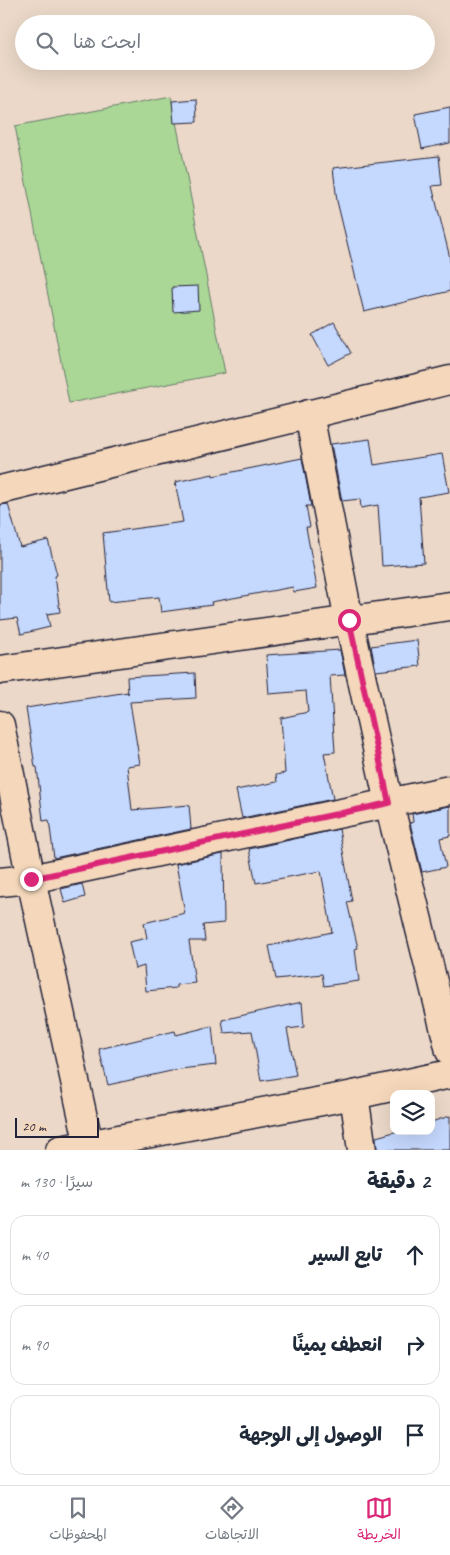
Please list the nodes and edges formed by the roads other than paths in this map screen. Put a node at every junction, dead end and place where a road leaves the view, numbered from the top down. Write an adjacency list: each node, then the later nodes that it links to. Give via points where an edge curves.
1 (450, 380): 2 (street)
2 (309, 414): 3 (street); 5 (street)
3 (0, 490)
4 (450, 606): 5 (street)
5 (349, 620): 6 (street); 9 (street)
6 (0, 670)
7 (0, 725): 10 (street)
8 (450, 790): 9 (street)
9 (389, 803): 10 (street); 12 (street)
10 (31, 879): 11 (street); 15 (street)
11 (0, 882)
12 (450, 1051)
13 (450, 1074): 14 (street)
14 (354, 1095): 15 (street); 17 (street)
15 (90, 1147): 16 (street)
16 (60, 1150)
17 (362, 1150)

